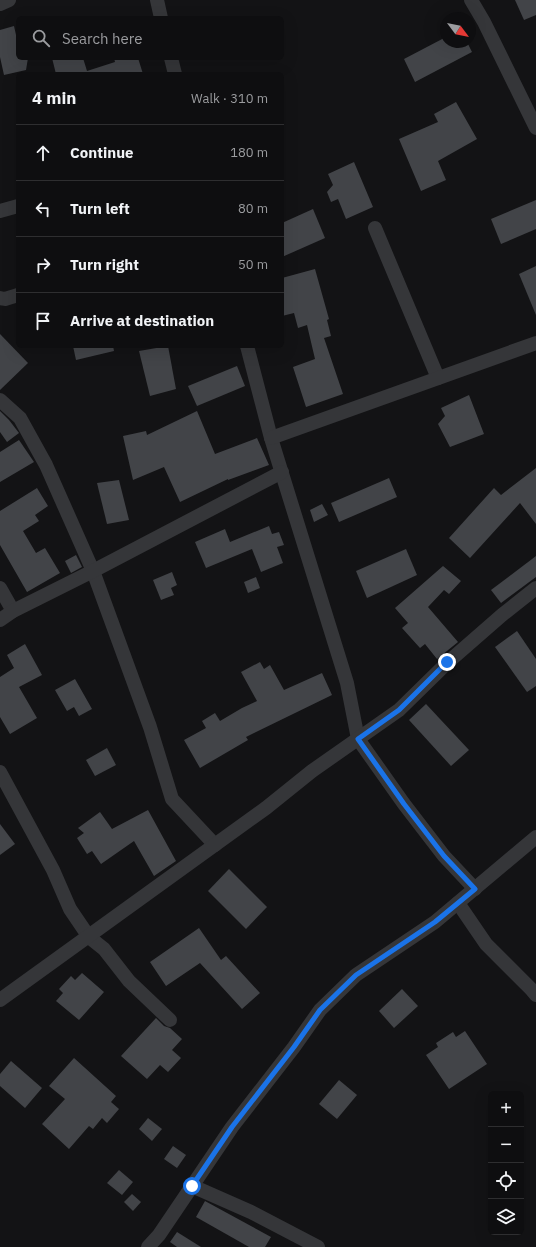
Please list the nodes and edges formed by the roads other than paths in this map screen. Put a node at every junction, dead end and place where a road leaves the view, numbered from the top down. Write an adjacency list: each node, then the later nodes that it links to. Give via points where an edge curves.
1 (9, 0): 4 (street)
2 (157, 0): 5 (street)
3 (471, 0): 8 (street)
4 (0, 4)
5 (161, 16)
6 (171, 60): 7 (street)
7 (174, 72)
8 (536, 128)
9 (16, 207): 10 (street)
10 (0, 212)
11 (375, 228): 16 (street)
12 (16, 296): 13 (street)
13 (0, 298)
14 (536, 343): 16 (street)
15 (248, 348): 18 (street)
16 (438, 378): 18 (street)
17 (0, 400): 20 (street, via 20,418 46,465)
18 (271, 438): 19 (street)
19 (282, 472): 20 (street); 25 (street, via 347,683)
20 (92, 571): 23 (street); 28 (street, via 150,727 172,798)
21 (0, 588): 23 (street)
22 (536, 588): 25 (street, via 447,662 399,710)
23 (13, 611): 24 (street)
24 (0, 620)
25 (358, 739): 28 (street); 29 (street, via 444,856)
26 (0, 772): 31 (street, via 70,909)
27 (536, 837): 29 (street)
28 (215, 845): 31 (street)
29 (475, 889): 30 (street)
30 (458, 903): 32 (street, via 486,944); 35 (street, via 435,922 356,975 320,1010 232,1127)
31 (89, 937): 33 (street); 34 (street, via 104,949 129,981)
32 (536, 995)
33 (0, 1000)
34 (170, 1020)
35 (192, 1186): 36 (street); 37 (street, via 251,1212)
36 (148, 1247)
37 (318, 1247)

